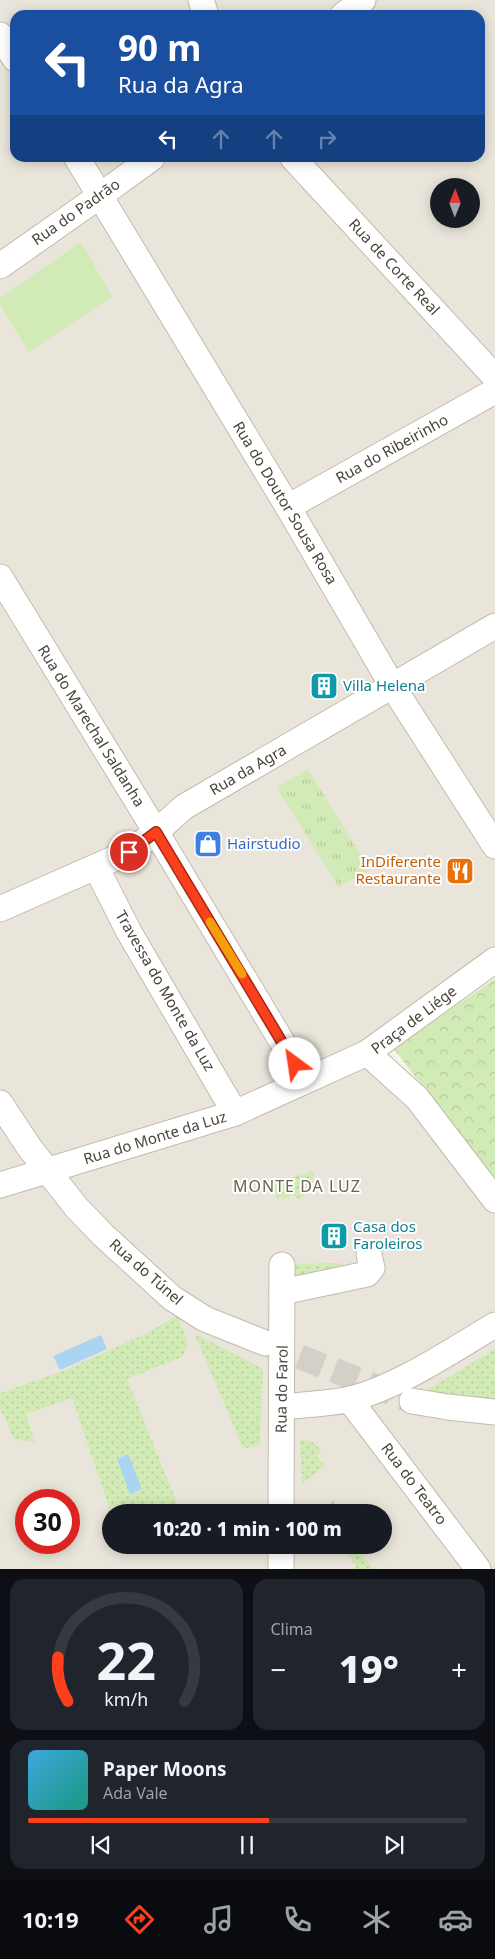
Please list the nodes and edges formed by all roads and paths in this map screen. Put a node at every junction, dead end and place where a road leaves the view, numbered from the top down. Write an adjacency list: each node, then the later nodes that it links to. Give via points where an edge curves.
1 (363, 0): 2 (street)
2 (350, 10)
3 (0, 35): 4 (street)
4 (10, 51)
5 (80, 162): 8 (street, Rua do Doutor Sousa Rosa)
6 (146, 162): 8 (street, Rua do Padrão)
7 (297, 162): 10 (street, Rua de Corte Real)
8 (101, 195): 9 (street, Rua do Padrão); 12 (street, Rua do Doutor Sousa Rosa)
9 (0, 266)
10 (495, 377)
11 (495, 390): 12 (street, Rua do Ribeirinho)
12 (288, 507): 15 (street, Rua do Doutor Sousa Rosa)
13 (0, 577): 16 (street, Rua do Marechal Saldanha)
14 (495, 626): 15 (street, Rua da Agra)
15 (393, 687): 16 (street, Rua da Agra, via 184,807); 17 (street, Rua do Doutor Sousa Rosa)
16 (156, 832): 18 (street, Rua da Agra, via 129,852); 22 (street, Rua do Marechal Saldanha)
17 (495, 846)
18 (96, 867): 19 (street, Rua da Agra); 24 (street, Travessa do Monte da Luz, via 129,932)
19 (0, 909)
20 (495, 960): 21 (street, Praça de Liége)
21 (366, 1053): 22 (street, Rua do Monte da Luz); 27 (street, Praça de Liége, via 417,1098)
22 (305, 1080): 24 (street, Rua do Monte da Luz)
23 (0, 1103): 25 (street, Rua do Túnel)
24 (235, 1113): 25 (street, Rua do Monte da Luz)
25 (49, 1171): 26 (street, Rua do Monte da Luz); 32 (street, Rua do Túnel, via 103,1235 172,1298 204,1319)
26 (0, 1186)
27 (495, 1200)
28 (369, 1254): 30 (street, via 372,1268 367,1274)
29 (282, 1264): 30 (street, Rua do Farol)
30 (282, 1292): 35 (street, Rua do Farol)
31 (495, 1325): 33 (street, via 390,1385)
32 (265, 1343)
33 (350, 1399): 35 (street); 40 (street, Rua do Teatro)
34 (412, 1401): 36 (street)
35 (283, 1407): 37 (street, Rua do Farol)
36 (495, 1412)
37 (281, 1504)
38 (281, 1554): 39 (street)
39 (281, 1569)
40 (478, 1569)

